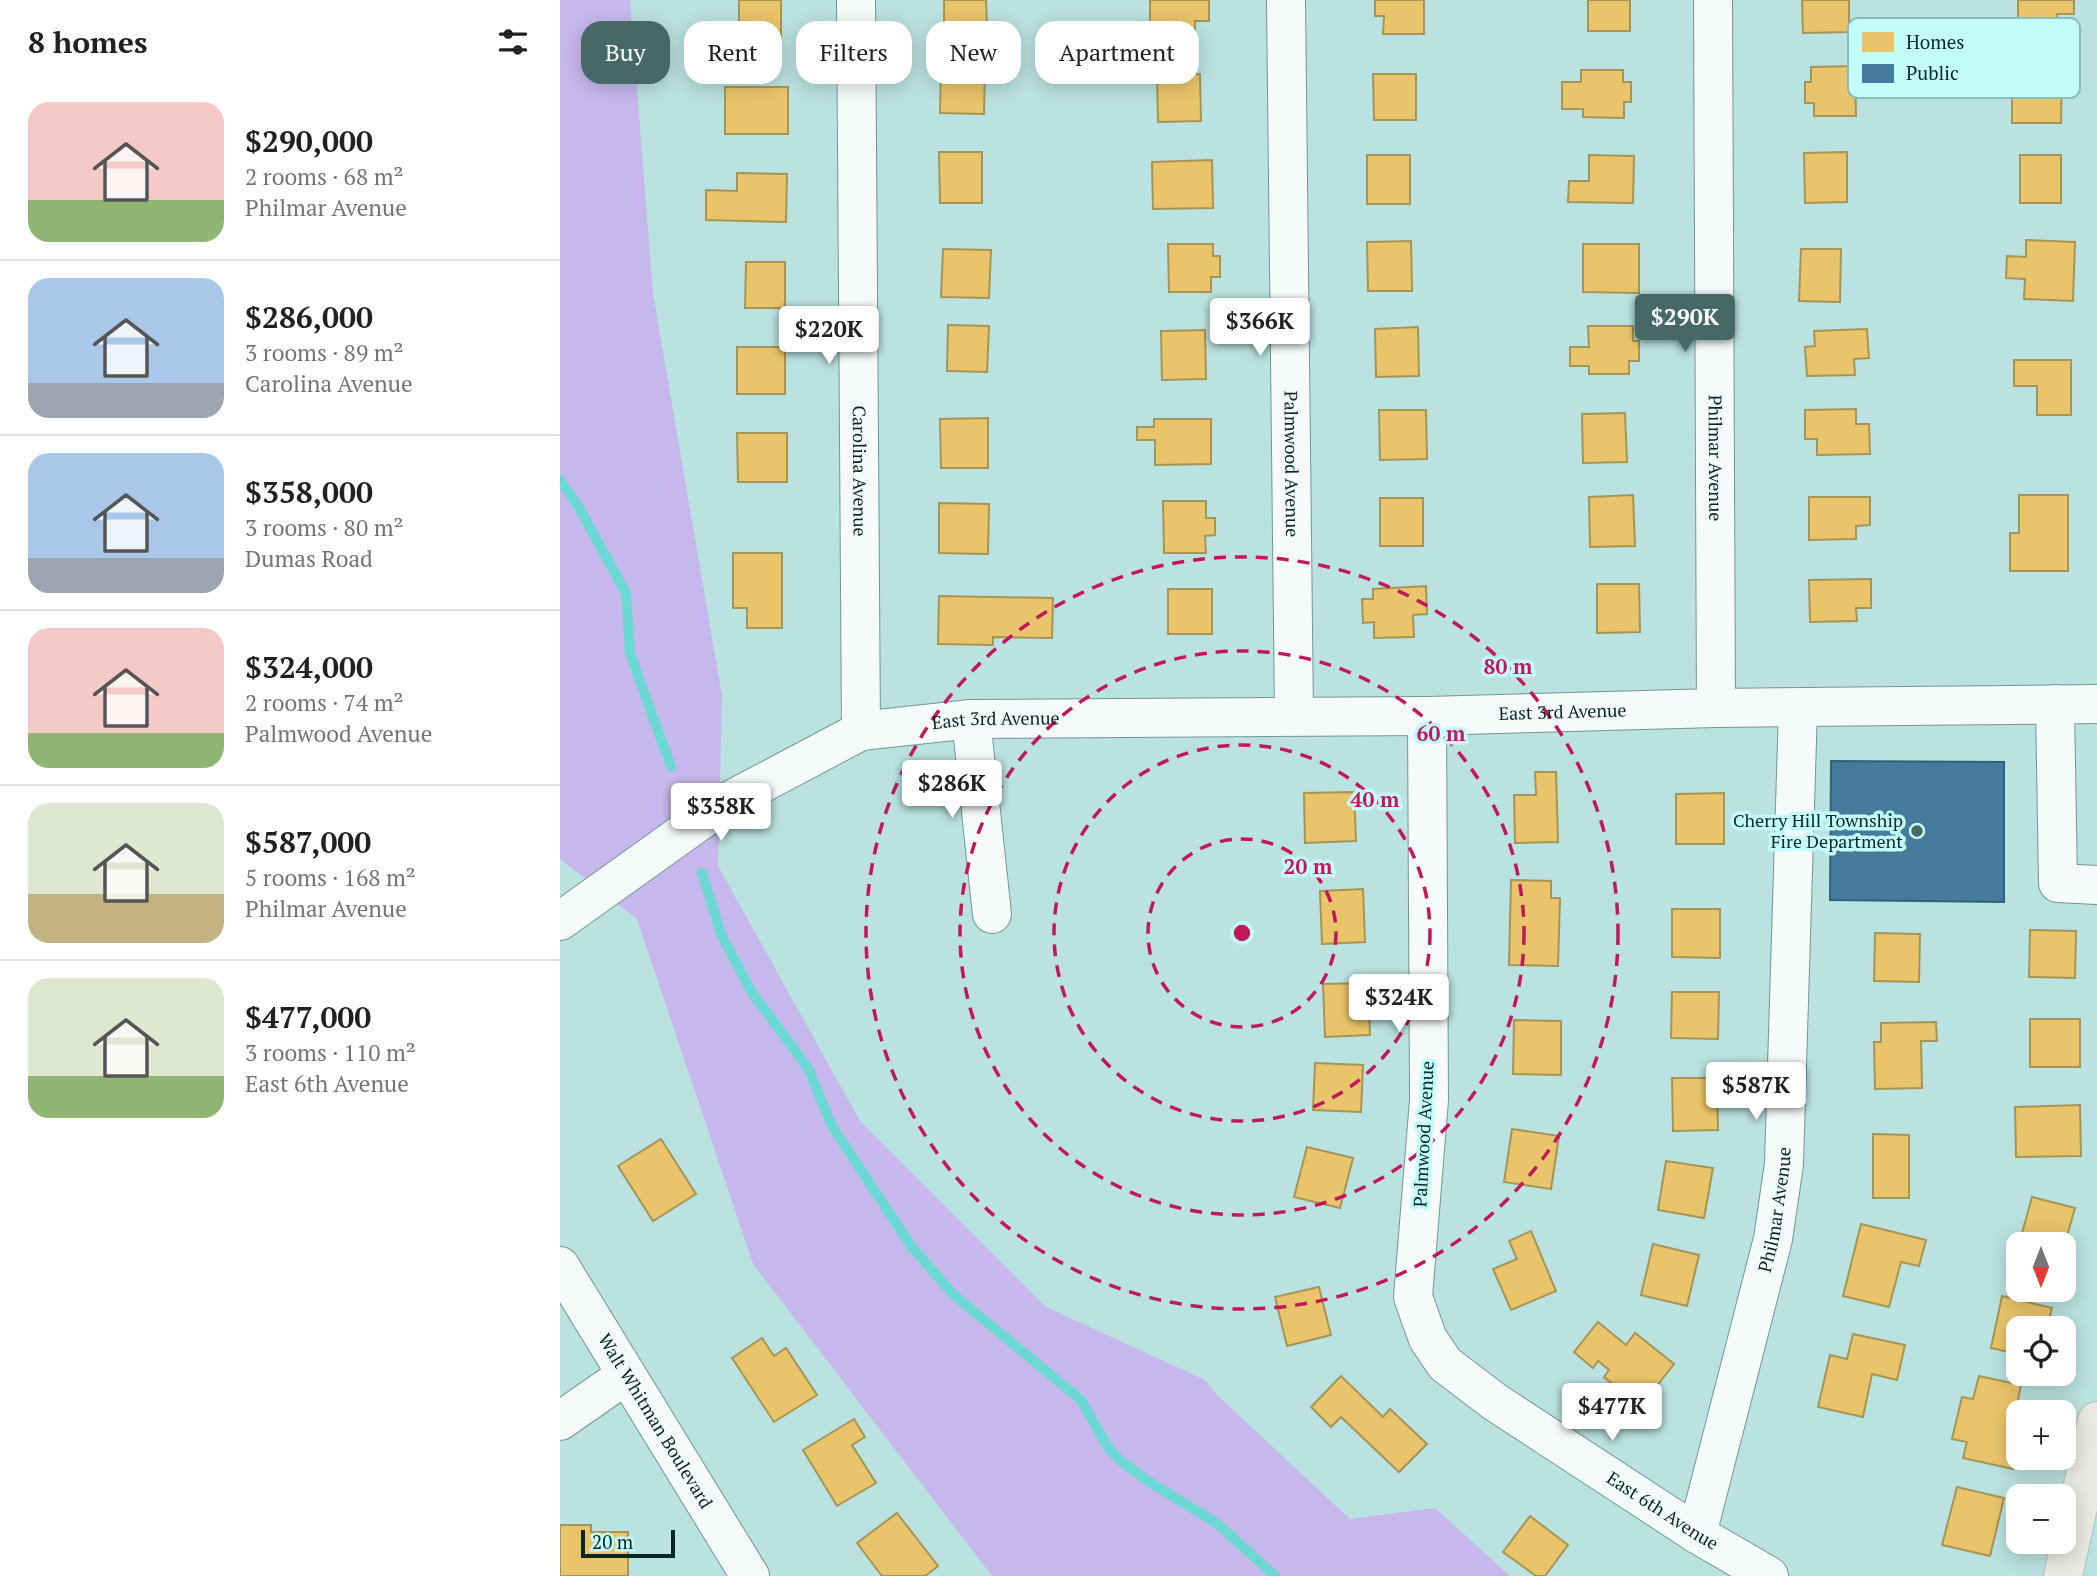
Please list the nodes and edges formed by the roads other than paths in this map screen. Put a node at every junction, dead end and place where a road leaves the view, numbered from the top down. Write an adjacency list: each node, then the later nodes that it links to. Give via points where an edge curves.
1 (856, 0): 11 (street, Carolina Avenue)
2 (1286, 0): 8 (street, Palmwood Avenue)
3 (1713, 0): 6 (street, Philmar Avenue)
4 (2055, 704): 5 (street, East 3rd Avenue); 7 (street, East 3rd Avenue); 12 (street, via 2058,883)
5 (2097, 704)
6 (1716, 708): 7 (street, East 3rd Avenue); 9 (street, East 3rd Avenue)
7 (1798, 708): 20 (street, Philmar Avenue, via 1784,1164 1773,1239)
8 (1294, 716): 9 (street, East 3rd Avenue); 10 (street, East 3rd Avenue)
9 (1427, 716): 16 (street, Palmwood Avenue, via 1429,1100 1413,1297)
10 (971, 719): 11 (street, East 3rd Avenue); 13 (street)
11 (861, 731): 14 (street, via 725,803)
12 (2097, 885)
13 (992, 914)
14 (560, 921)
15 (560, 1266): 17 (street, Walt Whitman Boulevard)
16 (1428, 1339): 20 (street, East 6th Avenue, via 1445,1364 1495,1402)
17 (626, 1375): 18 (street); 21 (street, Walt Whitman Boulevard)
18 (560, 1421)
19 (2097, 1421): 23 (main road)
20 (1697, 1534): 22 (street, East 6th Avenue)
21 (750, 1576)
22 (1769, 1576)
23 (2063, 1576)

